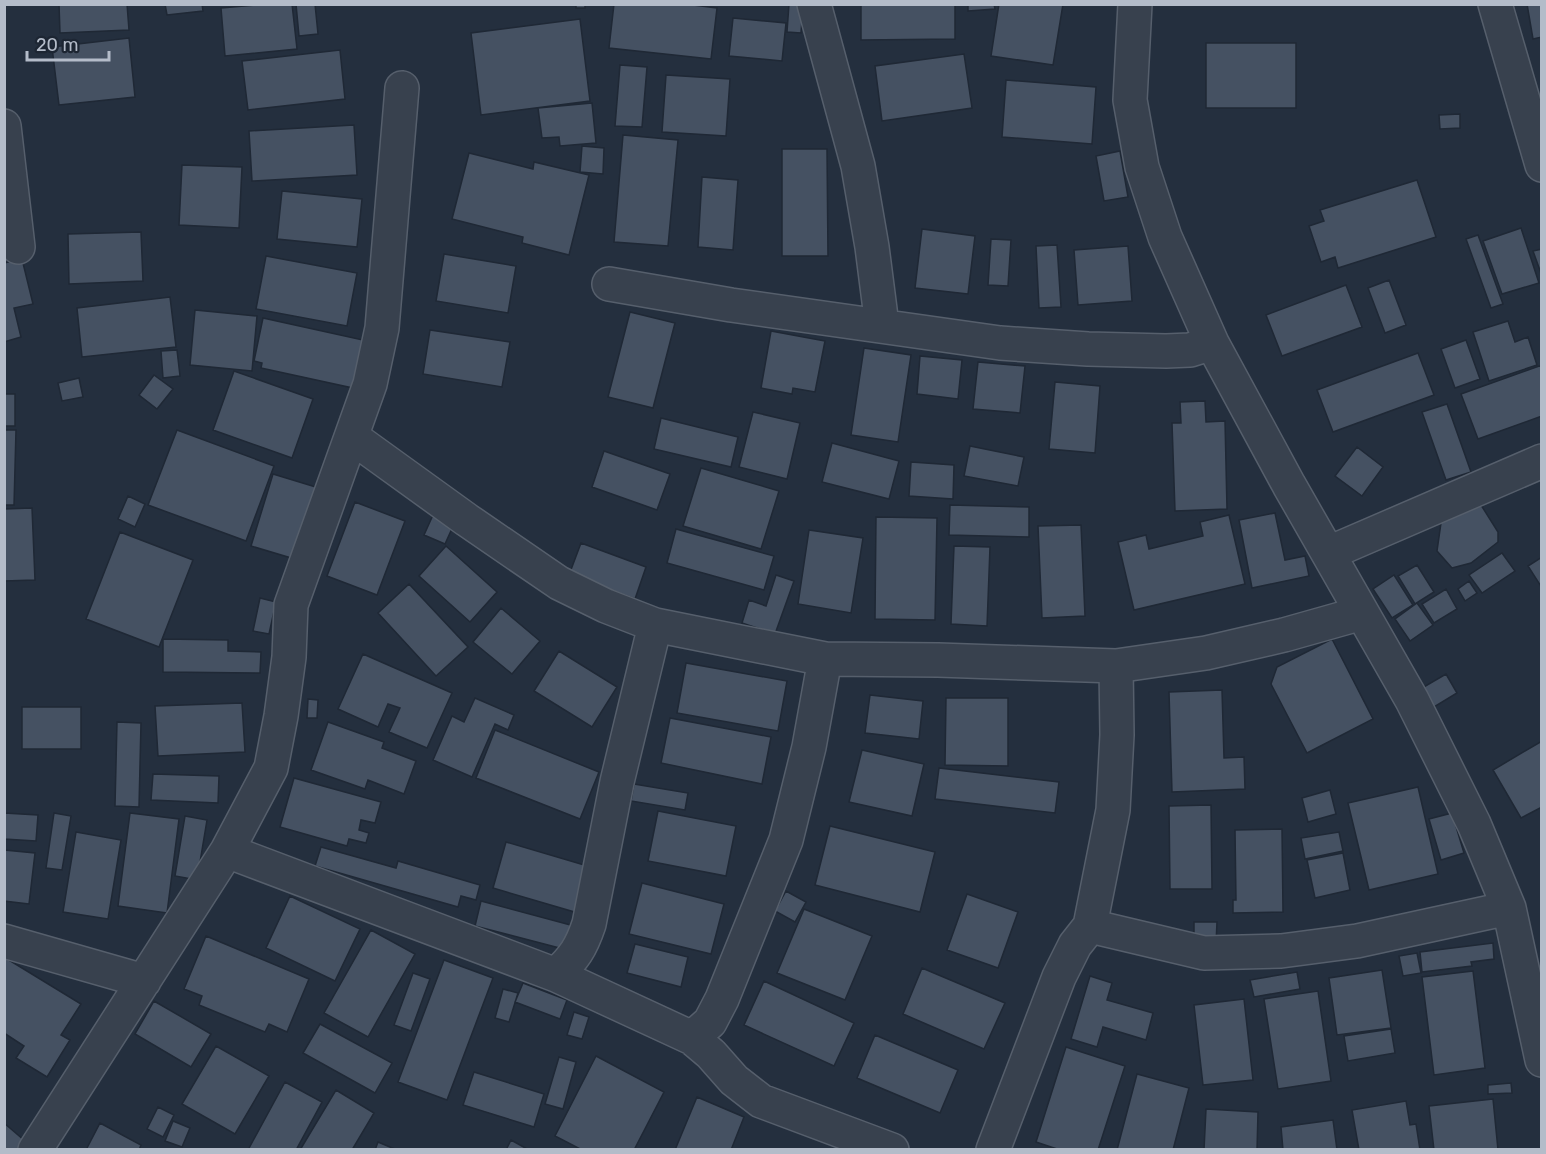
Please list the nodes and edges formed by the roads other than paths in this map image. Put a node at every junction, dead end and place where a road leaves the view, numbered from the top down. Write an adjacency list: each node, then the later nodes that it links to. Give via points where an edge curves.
1 (814, 4): 9 (street, via 858,166)
2 (1135, 4): 10 (street, via 1130,100 1142,167 1165,237)
3 (1495, 4): 6 (street)
4 (402, 88): 11 (street, via 382,328 370,384)
5 (4, 126): 7 (street)
6 (1542, 165)
7 (18, 247)
8 (609, 284): 9 (street)
9 (882, 325): 10 (street, via 1000,343 1088,349 1190,350)
10 (1212, 343): 13 (street)
11 (352, 436): 15 (street, via 559,583); 18 (street, via 291,605 289,657 271,768)
12 (1542, 460): 13 (street)
13 (1329, 553): 14 (street)
14 (1362, 613): 17 (street, via 1206,653); 19 (street, via 1412,700 1474,824)
15 (655, 625): 16 (street); 22 (street, via 617,782 589,924 581,947)
16 (825, 659): 17 (street); 24 (street, via 786,840 722,999 710,1022)
17 (1116, 666): 20 (street, via 1113,810)
18 (227, 851): 22 (street); 23 (street)
19 (1509, 908): 20 (street, via 1358,941 1281,951 1204,953); 25 (street)
20 (1090, 926): 28 (street, via 1059,977)
21 (4, 941): 23 (street)
22 (556, 975): 24 (street)
23 (144, 981): 26 (street)
24 (692, 1038): 27 (street, via 761,1101)
25 (1541, 1056)
26 (35, 1149)
27 (892, 1149)
28 (993, 1149)

